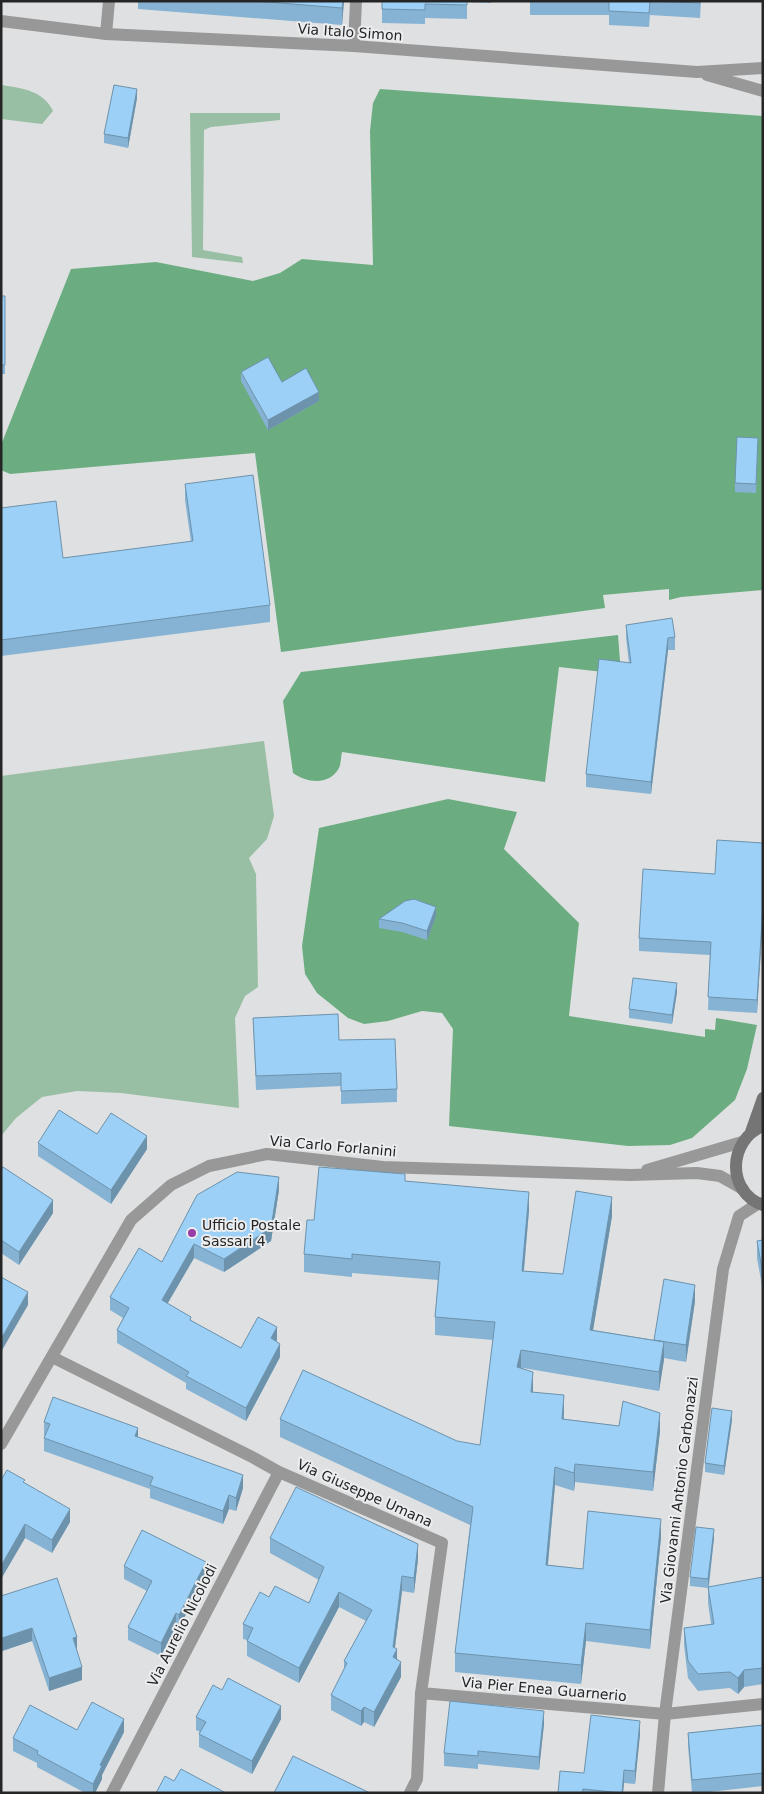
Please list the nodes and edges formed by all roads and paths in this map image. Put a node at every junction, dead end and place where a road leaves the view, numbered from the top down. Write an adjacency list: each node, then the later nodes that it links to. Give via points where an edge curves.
1 (110, 1): 4 (street)
2 (356, 1): 5 (street)
3 (1, 21): 4 (street, Via Italo Simon)
4 (106, 34): 5 (street, Via Italo Simon)
5 (354, 46): 7 (street, Via Italo Simon)
6 (763, 68): 7 (street, Via Italo Simon)
7 (697, 72): 8 (street, Via Italo Simon)
8 (763, 91)
9 (763, 1098): 10 (main road)
10 (757, 1129): 11 (main road)
11 (742, 1142): 12 (street, Via Carlo Forlanini); 13 (main road, via 735,1166)
12 (630, 1175): 13 (street, Via Carlo Forlanini, via 696,1173 720,1176); 15 (street, Via Carlo Forlanini, via 383,1167 267,1154 209,1166 171,1185 131,1220)
13 (743, 1190): 14 (main road)
14 (761, 1204): 20 (street, Via Giovanni Antonio Carbonazzi, via 739,1216 723,1268)
15 (52, 1357): 16 (street, Via Carlo Forlanini); 17 (street, Via Giuseppe Umana)
16 (1, 1444)
17 (279, 1472): 18 (street, Via Giuseppe Umana, via 442,1543); 21 (street, Via Aurelio Nicolodi)
18 (422, 1694): 20 (street, Via Pier Enea Guarnerio); 22 (street, Via Giuseppe Umana, via 417,1779)
19 (763, 1704): 20 (street, Via Pier Enea Guarnerio)
20 (665, 1714): 23 (street, Via Giovanni Antonio Carbonazzi)
21 (112, 1793)
22 (410, 1793)
23 (658, 1793)

